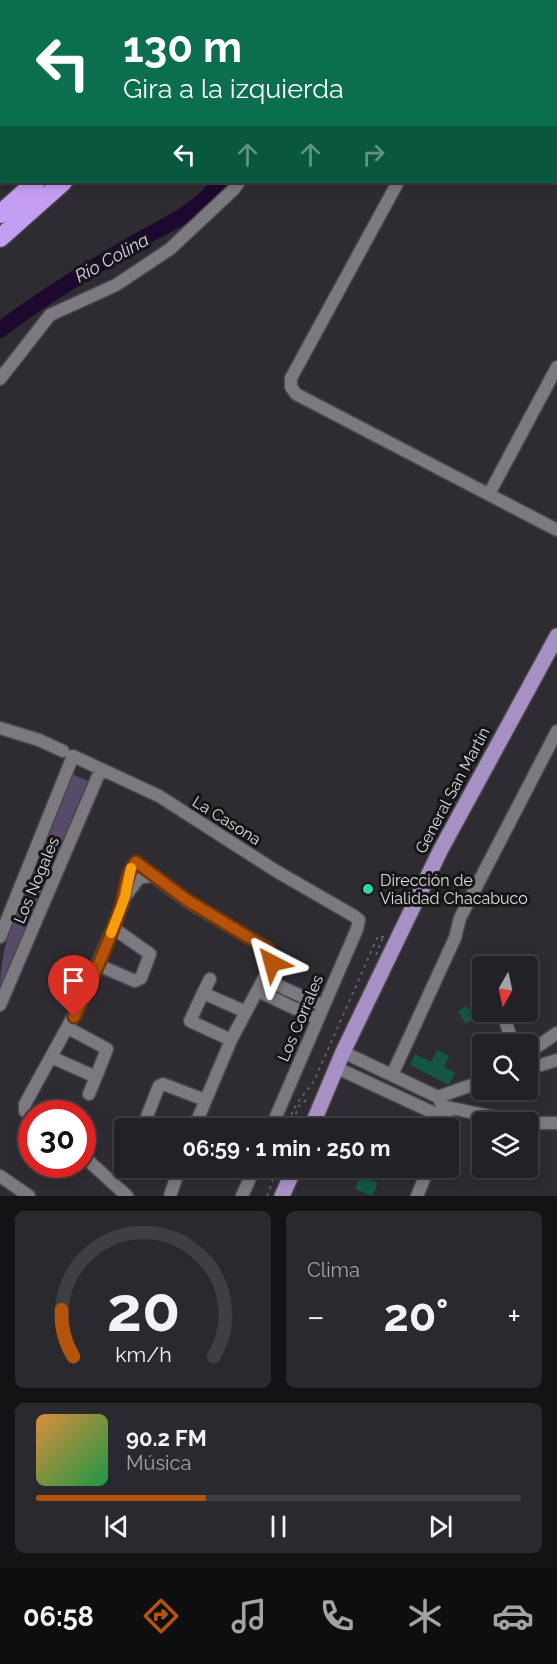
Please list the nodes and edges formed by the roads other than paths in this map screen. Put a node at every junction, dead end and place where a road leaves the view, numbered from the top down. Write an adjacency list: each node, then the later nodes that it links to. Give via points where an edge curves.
1 (35, 183): 5 (highway)
2 (62, 183): 6 (highway)
3 (238, 183): 8 (street, via 170,249 116,285 50,315)
4 (397, 183): 9 (street, via 291,378 291,387 296,394)
5 (0, 214)
6 (0, 238)
7 (557, 367): 9 (street)
8 (0, 379)
9 (489, 494): 10 (street)
10 (557, 530)
11 (557, 636): 32 (main road, General San Martín, via 475,783)
12 (0, 728): 14 (street, La Casona)
13 (557, 730): 37 (street, via 460,918 455,939)
14 (68, 753): 15 (street, La Casona); 18 (street, Los Nogales)
15 (101, 769): 16 (street, La Casona, via 159,796); 24 (street, Los Nogales)
16 (359, 920): 25 (street, Los Corrales)
17 (113, 928): 19 (street); 19 (street, via 150,954 150,959 141,978 135,981); 21 (street, via 125,897 139,878 154,874 187,900 268,949 272,963)
18 (0, 937)
19 (98, 965): 28 (street)
20 (210, 979): 23 (street)
21 (264, 979): 22 (street); 25 (street)
22 (258, 991): 26 (street); 27 (street)
23 (203, 993): 26 (street); 30 (street, via 188,1025)
24 (0, 1005)
25 (323, 1005): 27 (street, Los Corrales)
26 (246, 1012): 30 (street)
27 (317, 1018): 47 (street, Los Corrales)
28 (68, 1028): 33 (street); 38 (street, via 105,1046 107,1051)
29 (557, 1033): 31 (street)
30 (231, 1040): 42 (street)
31 (538, 1046)
32 (343, 1052): 36 (main road, General San Martín); 37 (street)
33 (51, 1057): 38 (street); 41 (street)
34 (557, 1060): 35 (street)
35 (538, 1066)
36 (337, 1068): 48 (main road, General San Martín); 49 (street)
37 (392, 1075): 43 (street)
38 (96, 1077): 40 (street)
39 (472, 1086): 43 (street)
40 (89, 1094)
41 (28, 1100)
42 (205, 1100): 45 (street, via 163,1083); 46 (street)
43 (440, 1102): 44 (street); 50 (street)
44 (478, 1112)
45 (148, 1118)
46 (198, 1118)
47 (275, 1118)
48 (315, 1118)
49 (435, 1118)
50 (445, 1118)
51 (538, 1123): 52 (street)
52 (557, 1123)
53 (96, 1168): 61 (street)
54 (0, 1176): 60 (street)
55 (176, 1178): 59 (street)
56 (250, 1178): 62 (street)
57 (289, 1178): 63 (main road)
58 (424, 1178): 64 (street)
59 (169, 1194)
60 (29, 1196)
61 (127, 1196)
62 (242, 1196)
63 (282, 1196)
64 (417, 1196)

